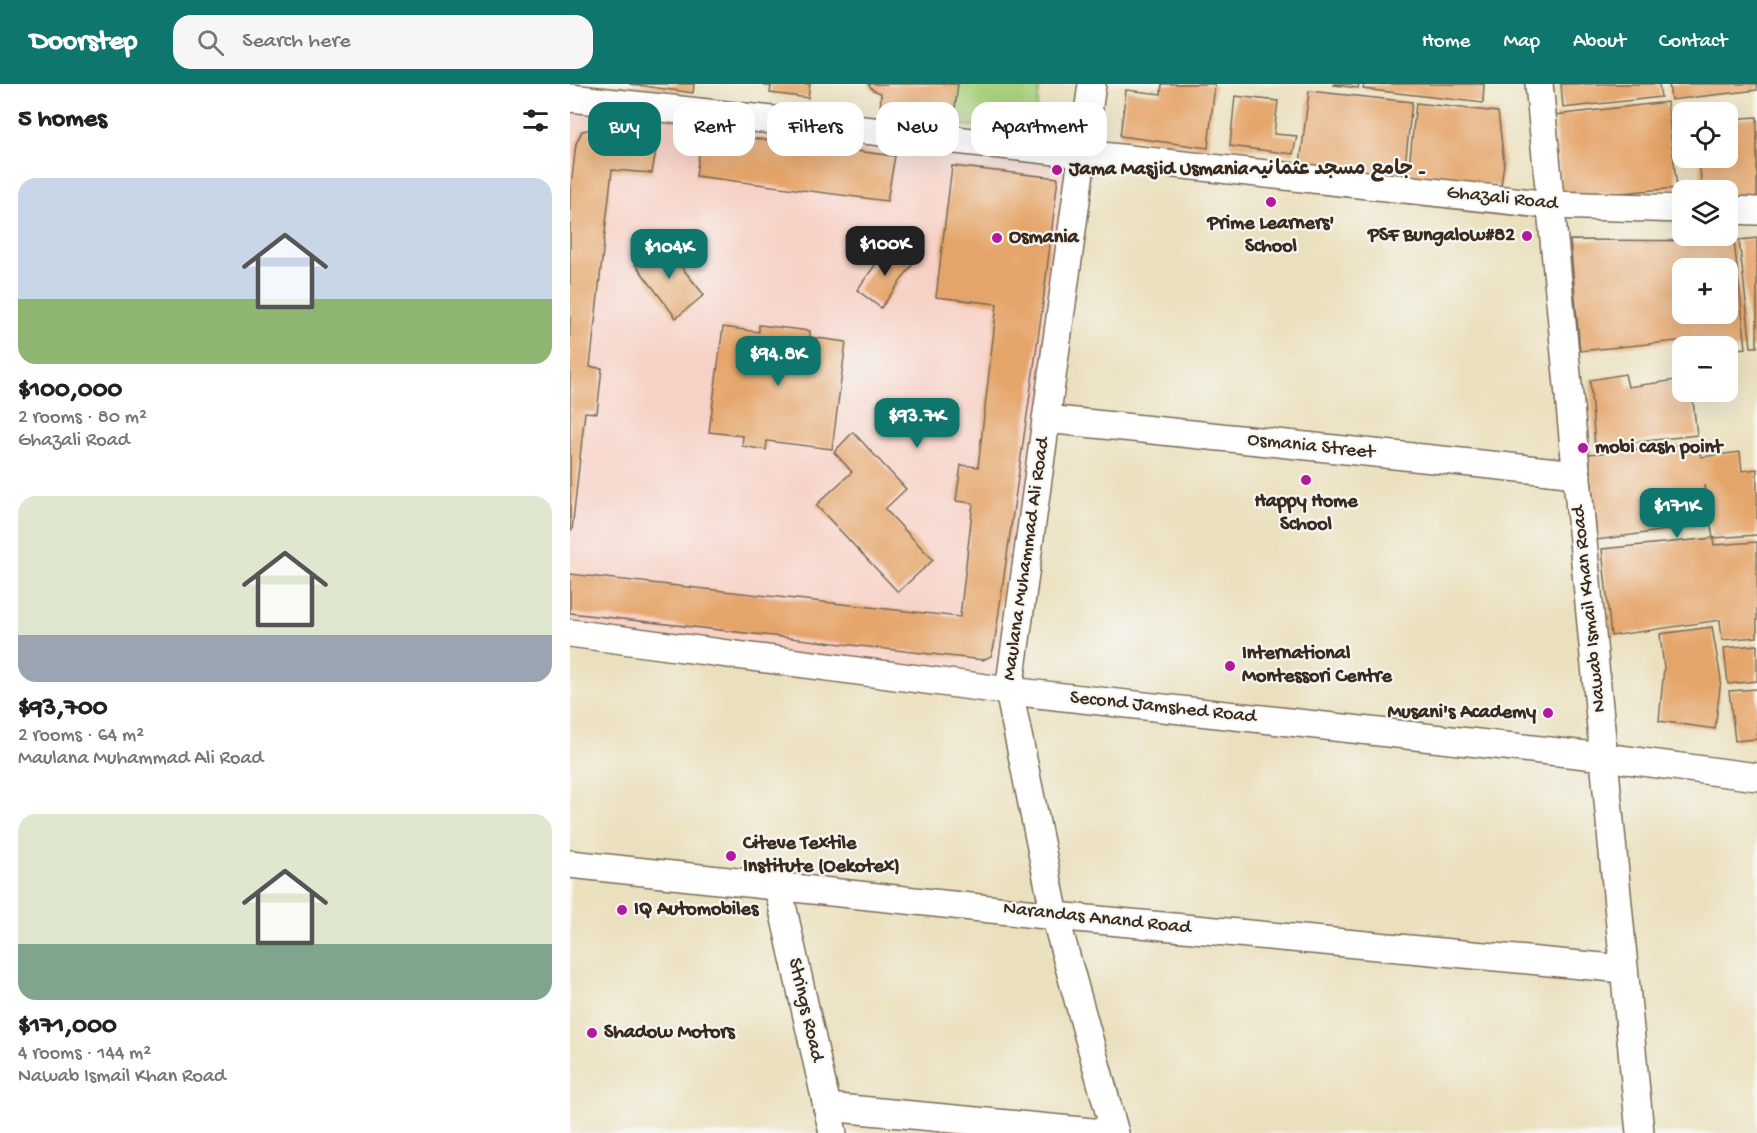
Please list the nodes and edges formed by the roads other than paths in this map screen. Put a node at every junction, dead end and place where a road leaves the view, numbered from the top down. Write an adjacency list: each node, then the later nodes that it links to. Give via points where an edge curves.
1 (1092, 84): 4 (street, Maulana Muhammad Ali Road)
2 (1539, 84): 8 (street, Nawab Ismail Khan Road)
3 (570, 98): 5 (street, Ghazali Road)
4 (1089, 102)
5 (971, 141)
6 (1082, 156): 12 (street, Maulana Muhammad Ali Road)
7 (1107, 156): 8 (street, Ghazali Road)
8 (1551, 205): 9 (street, Ghazali Road); 13 (street, Nawab Ismail Khan Road)
9 (1672, 209)
10 (1738, 210): 11 (street)
11 (1757, 211)
12 (1046, 419): 13 (street, Osmania Street); 15 (street, Maulana Muhammad Ali Road)
13 (1577, 474): 16 (street, Nawab Ismail Khan Road)
14 (570, 633): 15 (street, Second Jamshed Road)
15 (1009, 691): 16 (street, Second Jamshed Road); 20 (street, Maulana Muhammad Ali Road)
16 (1604, 757): 17 (street, Second Jamshed Road); 21 (street, Nawab Ismail Khan Road)
17 (1757, 777)
18 (570, 864): 19 (street, Narandas Anand Road)
19 (778, 887): 20 (street, Narandas Anand Road); 22 (street, Strings Road)
20 (1054, 916): 21 (street, Narandas Anand Road); 25 (street, Maulana Muhammad Ali Road)
21 (1624, 969): 26 (street, Nawab Ismail Khan Road)
22 (827, 1107): 23 (street, Strings Road); 24 (street)
23 (833, 1133)
24 (1103, 1133)
25 (1115, 1133)
26 (1640, 1133)

